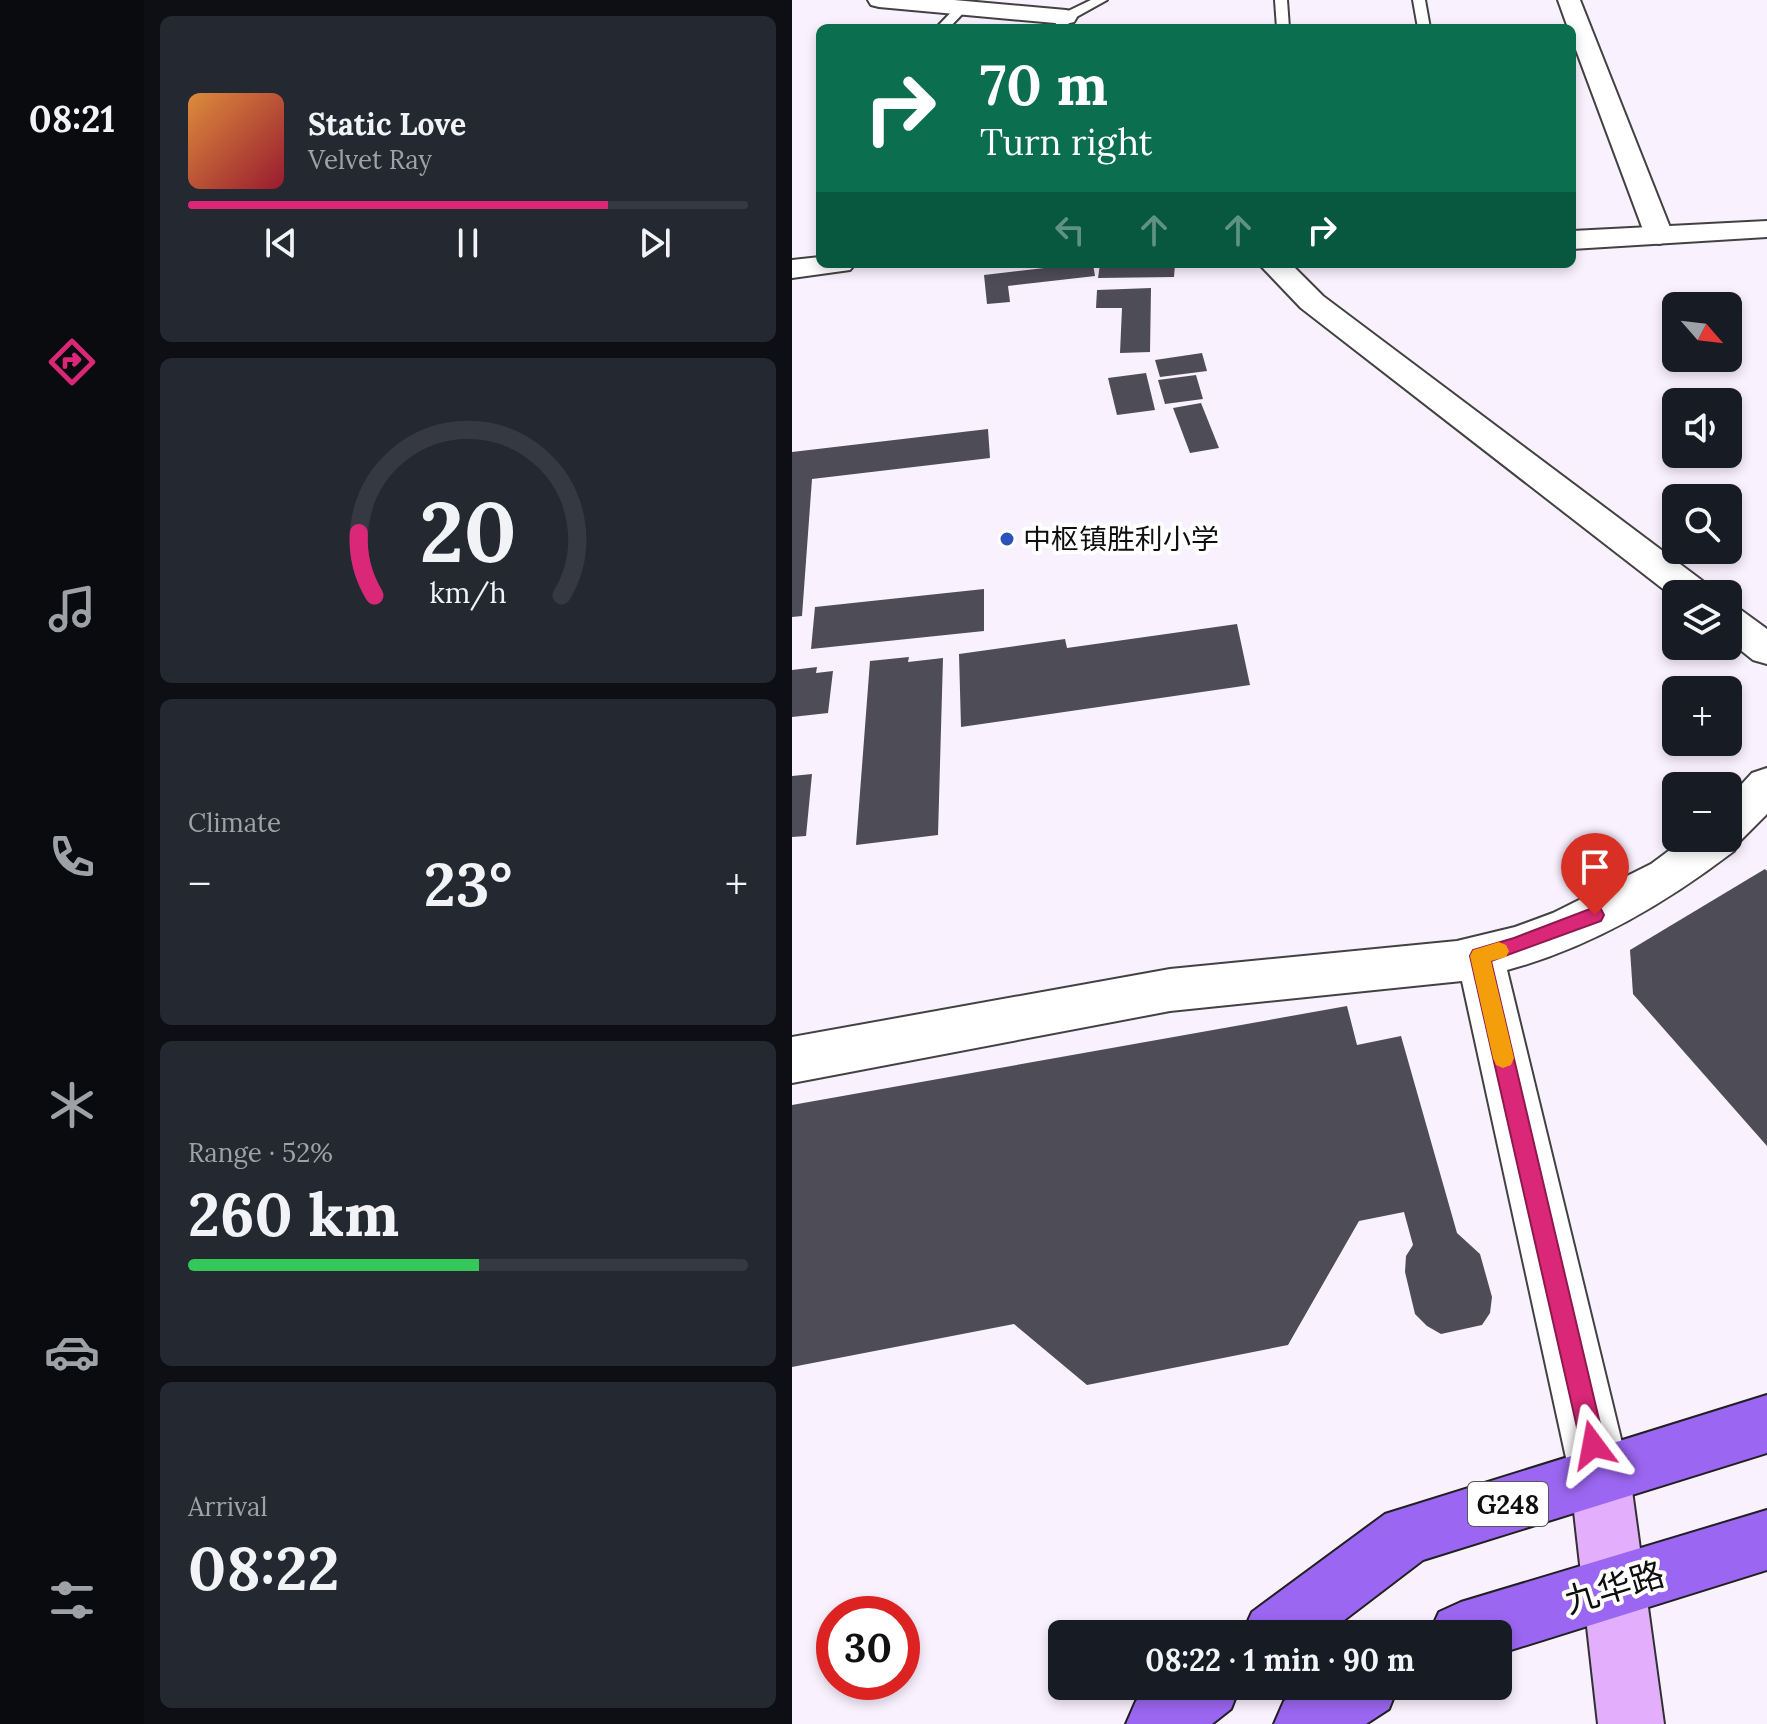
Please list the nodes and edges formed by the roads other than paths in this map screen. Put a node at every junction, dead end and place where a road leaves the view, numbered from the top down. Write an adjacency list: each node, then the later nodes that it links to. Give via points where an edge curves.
1 (879, 0): 6 (street)
2 (1101, 0): 7 (lane)
3 (1281, 0): 9 (lane)
4 (1419, 0): 10 (lane)
5 (1569, 0): 12 (street)
6 (962, 8): 7 (street); 8 (lane)
7 (1063, 22)
8 (946, 24)
9 (1283, 24)
10 (1423, 24)
11 (1767, 229): 12 (street)
12 (1659, 235): 13 (street)
13 (1576, 240)
14 (816, 266): 16 (street)
15 (1278, 268): 17 (street, via 1312,302)
16 (792, 269)
17 (1677, 580)
18 (1742, 631): 19 (street)
19 (1767, 650)
20 (1746, 816): 21 (street, via 1667,877 1620,903 1569,927)
21 (1480, 956): 22 (street, via 1170,990); 24 (street)
22 (792, 1060)
23 (1767, 1424): 24 (highway, G248)
24 (1600, 1476): 26 (main road); 27 (highway, G248, via 1406,1535)
25 (1767, 1540): 26 (highway, 九华路)
26 (1614, 1587): 28 (highway, 九华路); 33 (main road)
27 (1293, 1620)
28 (1507, 1620)
29 (1190, 1700): 31 (highway)
30 (1344, 1700): 32 (highway)
31 (1159, 1724)
32 (1307, 1724)
33 (1631, 1724)

